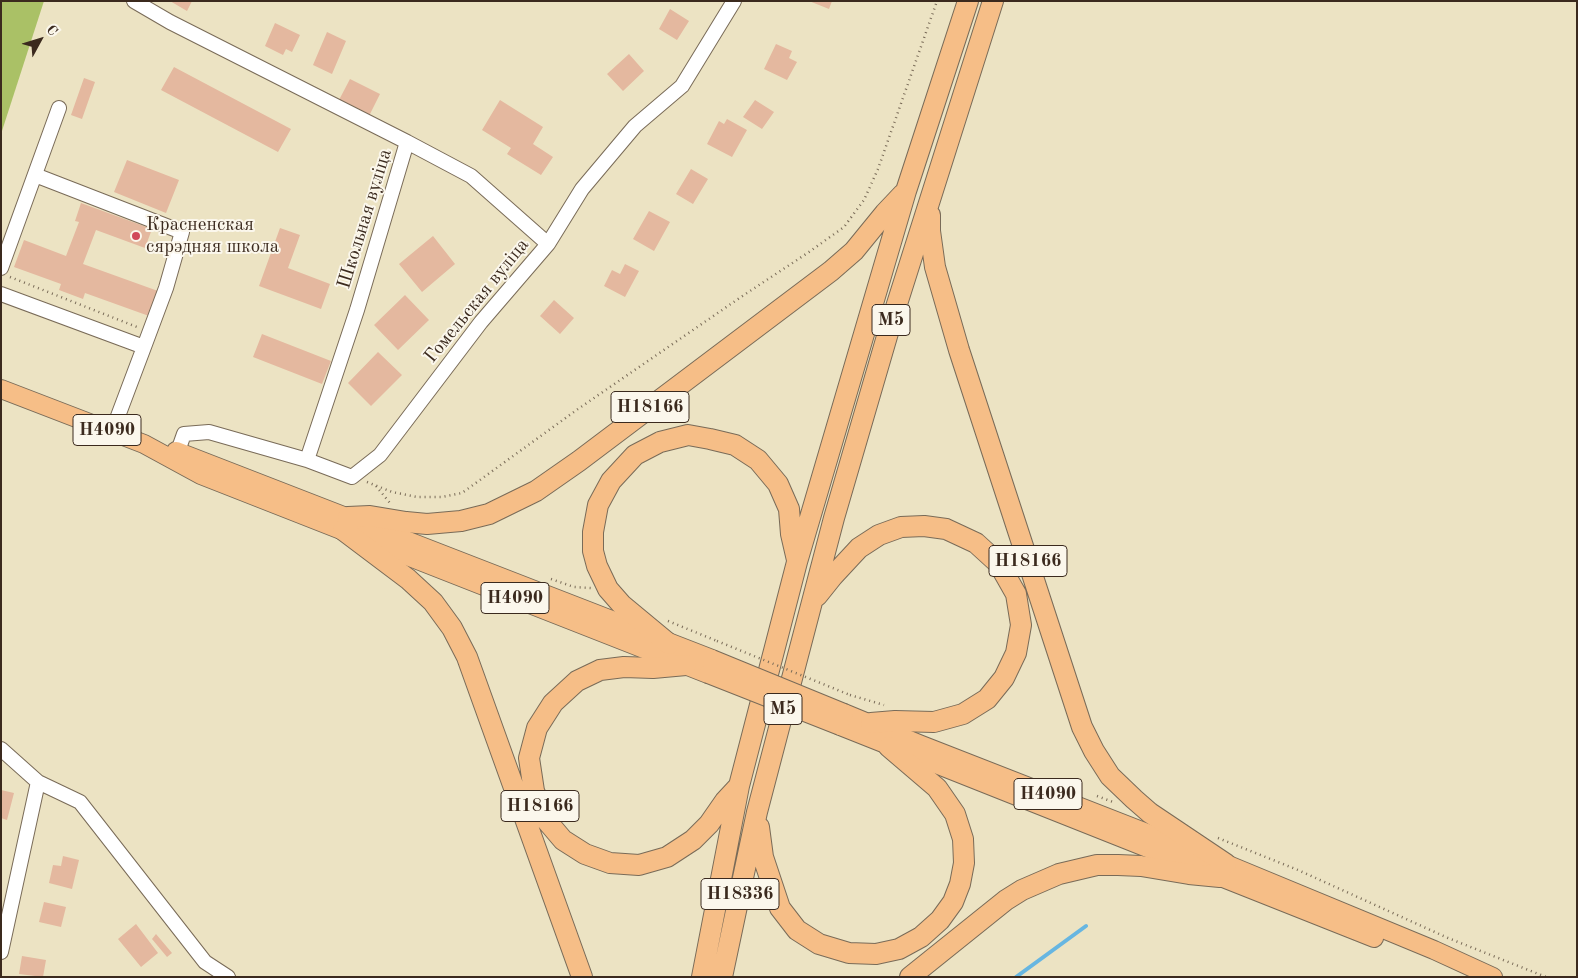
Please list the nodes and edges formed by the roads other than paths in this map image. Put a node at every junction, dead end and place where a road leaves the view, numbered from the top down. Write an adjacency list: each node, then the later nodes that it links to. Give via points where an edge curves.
1 (134, 1): 6 (street, Школьная вуліца)
2 (734, 1): 10 (street, via 682,86 635,126 582,189)
3 (968, 1): 8 (highway, М5)
4 (993, 1): 9 (highway, М5)
5 (59, 108): 7 (street)
6 (407, 142): 10 (street, Гомельская вуліца, via 471,176); 18 (street, Школьная вуліца)
7 (35, 175): 11 (street); 13 (street, via 182,232)
8 (906, 191): 19 (highway, Н18166, via 854,251 831,271 536,491 489,514 461,521 427,524 370,516); 20 (highway, М5)
9 (930, 200): 21 (highway, М5, via 890,326); 32 (highway, Н18166, via 935,267 1082,727 1110,776 1150,813)
10 (548, 244): 18 (street, Гомельская вуліца, via 481,322 380,455 352,477)
11 (1, 268)
12 (1, 294): 13 (street)
13 (144, 348): 15 (street)
14 (1, 389): 15 (main road, Н4090)
15 (112, 432): 16 (main road, Н4090)
16 (144, 444): 17 (main road, Н4090); 19 (main road, Н4090, via 201,474)
17 (178, 451): 18 (street, via 184,434 209,432); 19 (main road, Н4090)
18 (308, 460)
19 (346, 524): 22 (main road, Н4090); 23 (main road, Н4090); 37 (highway, Н18166, via 432,602 452,628 467,657)
20 (797, 562): 22 (highway, Н18166, via 790,534 789,509 778,484 758,460 735,445 688,436 660,442 635,455 611,481 598,505 592,532 593,551 608,589 622,605); 30 (highway, М5)
21 (810, 606): 26 (highway, Н18166, via 859,548 879,535 901,528 924,526 946,529 976,543 999,564 1016,594 1021,625 1016,653 1004,678 986,698 962,714 934,722); 31 (highway, М5)
22 (669, 644): 24 (main road, Н4090)
23 (686, 665): 24 (main road, Н4090); 30 (highway, Н18166, via 624,666 600,670 577,681 553,703 537,728 529,758 534,790 546,820 563,840 585,854 610,863 638,865 667,857 693,840)
24 (710, 666): 25 (main road, Н4090, bridge)
25 (842, 720): 26 (main road, Н4090); 27 (main road, Н4090)
26 (870, 723): 32 (main road, Н4090)
27 (889, 747): 31 (highway, via 937,788 955,814 964,855 960,884 953,902 940,920 899,949 876,954 849,954 819,944 797,930 780,908 763,857); 32 (main road, Н4090)
28 (1, 749): 29 (street)
29 (38, 782): 33 (street); 34 (street, via 80,802)
30 (739, 786): 38 (highway, Н18336)
31 (757, 812): 39 (highway, Н18336)
32 (1223, 870): 40 (highway, via 1189,874 1141,866 1097,865 1058,874 1006,900); 41 (main road, Н4090, via 1439,964); 42 (main road, Н4090, via 1434,950)
33 (1, 952)
34 (205, 962): 35 (street); 36 (street)
35 (202, 977)
36 (228, 977)
37 (582, 977)
38 (702, 977)
39 (722, 977)
40 (910, 977)
41 (1479, 977)
42 (1493, 977)

